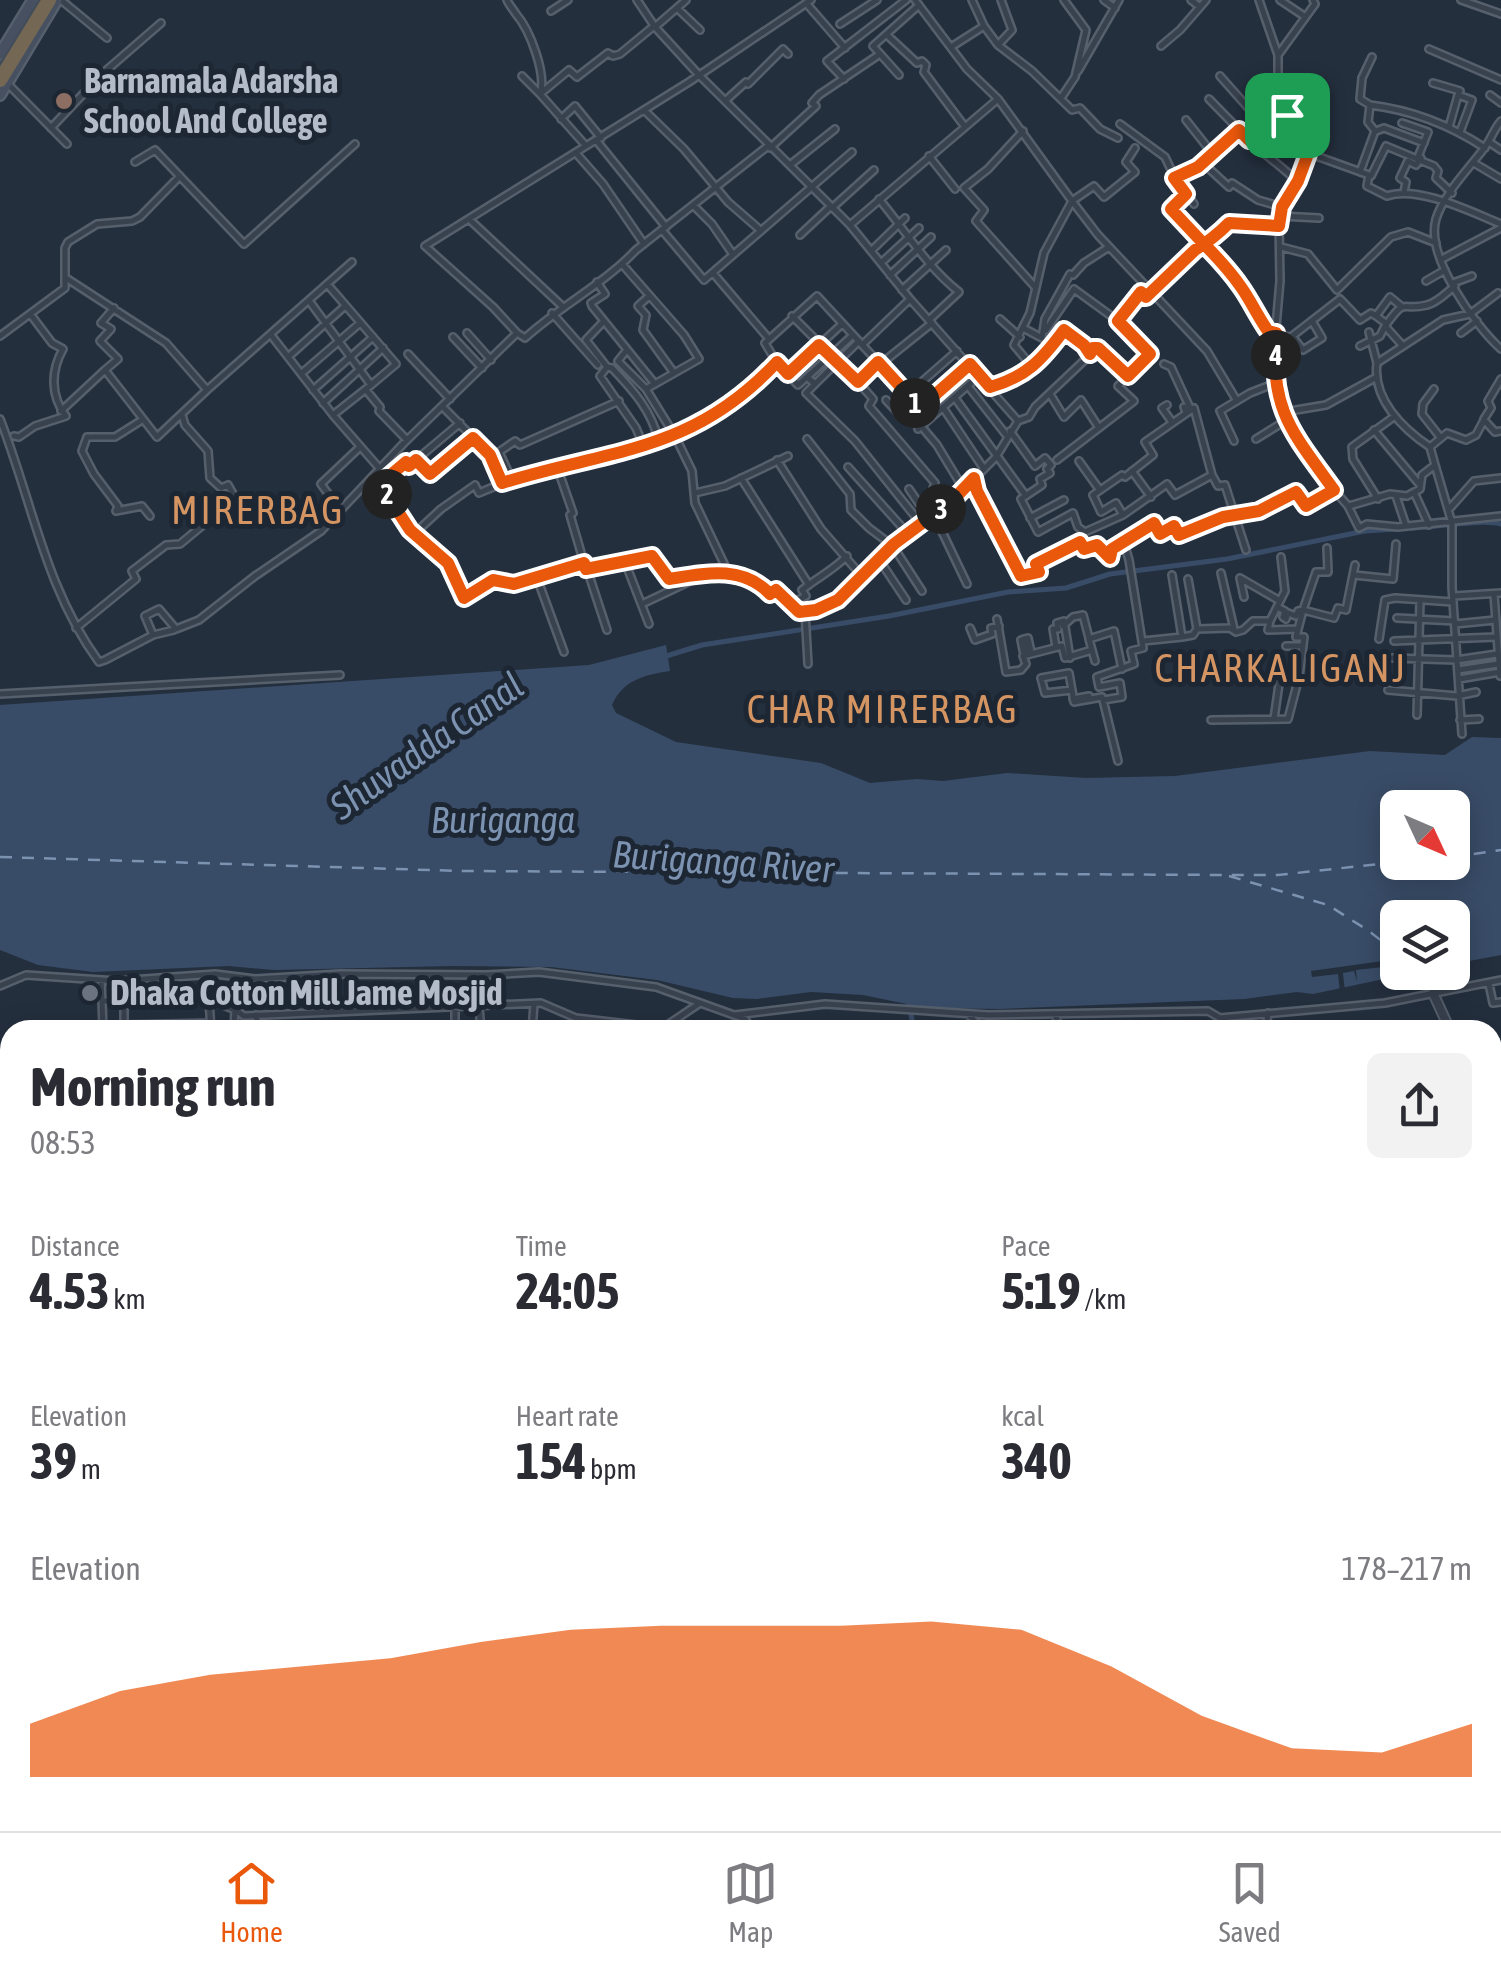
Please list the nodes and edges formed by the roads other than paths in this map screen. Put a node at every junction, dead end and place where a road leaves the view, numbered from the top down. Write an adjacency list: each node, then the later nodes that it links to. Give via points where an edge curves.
1 (36, 0): 41 (main road); 46 (highway)
2 (49, 0): 54 (highway)
3 (59, 0): 35 (street); 54 (main road)
4 (507, 0): 56 (street, via 544,72)
5 (568, 0): 26 (street)
6 (638, 0): 31 (street)
7 (686, 0): 25 (street)
8 (877, 0): 30 (street)
9 (906, 0): 39 (street)
10 (972, 0): 32 (street)
11 (1001, 0): 36 (street, via 1012,30)
12 (1064, 0): 51 (street, via 1086,30)
13 (1104, 0): 24 (street)
14 (1120, 0): 24 (street)
15 (1191, 0): 23 (street)
16 (1206, 0): 23 (street)
17 (1259, 0): 44 (street)
18 (1280, 0): 28 (street)
19 (1313, 0): 28 (street)
20 (1461, 0): 27 (street)
21 (808, 2): 39 (street); 47 (street)
22 (917, 3): 34 (street); 38 (street)
23 (1200, 7): 37 (street)
24 (1115, 8): 51 (street)
25 (678, 9): 31 (street); 33 (street)
26 (551, 10)
27 (1501, 14)
28 (1304, 16): 44 (street)
29 (161, 23): 75 (street)
30 (840, 24)
31 (655, 26): 47 (street); 56 (street, via 616,56 608,53 577,77 569,70)
32 (984, 26): 36 (street); 38 (street)
33 (700, 30)
34 (888, 35): 43 (street, via 874,46); 73 (street, via 917,63 922,60)
35 (107, 38)
36 (998, 45): 60 (street)
37 (1161, 46)
38 (950, 47): 61 (street)
39 (845, 48): 52 (street, via 827,61)
40 (1429, 49): 53 (street)
41 (0, 54)
42 (788, 54): 63 (street, via 783,49)
43 (880, 54): 48 (street); 52 (street)
44 (1278, 55): 67 (street)
45 (1372, 57): 65 (street, via 1360,99)
46 (0, 64)
47 (698, 74): 63 (street); 66 (street)
48 (898, 74)
49 (522, 76): 56 (street)
50 (1220, 76): 76 (street)
51 (1075, 77): 60 (street)
52 (844, 79): 90 (street)
53 (1501, 80)
54 (4, 81): 57 (main road); 75 (street)
55 (1434, 83): 58 (street, via 1460,91)
56 (540, 94): 68 (street)
57 (0, 95)
58 (1458, 96): 74 (street); 81 (street, via 1472,100)
59 (1490, 96): 64 (street)
60 (1060, 98): 82 (street)
61 (998, 99): 73 (street); 78 (street)
62 (1209, 99): 79 (street)
63 (725, 101): 90 (street)
64 (1501, 103)
65 (1370, 104): 74 (street); 80 (street, via 1368,122)
66 (644, 110): 83 (street); 111 (street)
67 (1287, 115): 76 (street); 96 (street)
68 (560, 119): 83 (street, via 575,106); 89 (street)
69 (1186, 120): 95 (street)
70 (1501, 120): 88 (street)
71 (1402, 123): 85 (street, via 1428,132)
72 (1120, 124): 107 (street, via 1165,157)
73 (964, 127): 97 (street)
74 (1448, 127): 81 (street)
75 (51, 128): 86 (street)
76 (1266, 128): 84 (street)
77 (834, 129): 102 (street)
78 (1023, 130): 117 (street); 159 (street, via 964,188 984,210 976,220)
79 (1239, 130): 84 (street); 95 (street)
80 (1375, 131): 85 (street, via 1384,128); 104 (street)
81 (1460, 132): 88 (street)
82 (1118, 138)
83 (598, 139): 89 (street); 130 (street)
84 (1249, 140): 109 (street)
85 (1424, 143): 98 (street)
86 (67, 144)
87 (355, 144): 105 (street, via 244,244)
88 (1487, 145): 92 (street); 101 (street)
89 (586, 146): 94 (street)
90 (769, 147): 102 (street); 111 (street)
91 (1135, 148): 117 (street, via 1126,162 1135,172 1104,197 1094,186)
92 (1501, 150)
93 (852, 152): 110 (street)
94 (576, 153): 125 (street); 137 (street)
95 (1212, 153): 100 (street)
96 (1308, 154): 104 (street); 109 (street)
97 (929, 156): 112 (street); 116 (street)
98 (1419, 158): 106 (street, via 1386,146); 113 (street, via 1416,165 1408,161 1400,178); 114 (street, via 1434,166)
99 (135, 162): 105 (street, via 155,150)
100 (1203, 162): 107 (street); 122 (street, via 1229,186)
101 (1474, 163): 108 (street); 114 (street)
102 (789, 166): 110 (street)
103 (874, 170): 121 (street)
104 (1360, 172): 106 (street)
105 (180, 176): 154 (street, via 132,221 76,234 65,248)
106 (1370, 177): 113 (street, via 1366,186 1378,193)
107 (1174, 178): 115 (street)
108 (1501, 178)
109 (1298, 181): 122 (street)
110 (811, 186): 121 (street); 132 (street)
111 (716, 187): 120 (street); 132 (street)
112 (955, 189)
113 (1404, 192): 118 (street)
114 (1452, 193): 118 (street)
115 (1186, 194): 119 (street); 138 (street, via 1171,209)
116 (880, 199): 126 (street); 127 (street)
117 (1072, 201): 139 (street); 159 (street, via 1044,253)
118 (1444, 202): 129 (street); 136 (street, via 1434,227)
119 (1194, 204)
120 (693, 205): 130 (street); 143 (street)
121 (831, 207): 127 (street); 133 (street)
122 (1282, 207): 123 (street)
123 (1281, 216): 124 (street); 128 (street)
124 (1319, 218)
125 (469, 219): 167 (street); 189 (street, via 425,246)
126 (902, 220): 134 (street); 144 (street)
127 (850, 225): 144 (street)
128 (1279, 226): 138 (street, via 1229,223); 140 (street)
129 (1501, 226): 145 (street)
130 (664, 228): 137 (street); 151 (street, via 704,280)
131 (919, 228): 134 (street)
132 (760, 230): 143 (street)
133 (800, 234)
134 (908, 238): 141 (street); 148 (street)
135 (931, 238): 141 (street)
136 (1436, 243): 140 (street, via 1408,232 1390,237 1337,290 1308,254); 145 (street)
137 (644, 244): 147 (street)
138 (1204, 245): 161 (street); 192 (street)
139 (1109, 246): 161 (street); 186 (street, via 1070,274 1042,326)
140 (1280, 246): 192 (street)
141 (918, 250): 149 (street); 152 (street)
142 (946, 250): 149 (street)
143 (732, 252): 151 (street)
144 (871, 252): 148 (street)
145 (1442, 258): 150 (street)
146 (352, 262): 158 (street)
147 (622, 264): 156 (street); 163 (street)
148 (881, 264): 152 (street)
149 (931, 264): 160 (street); 180 (street, via 959,292)
150 (1445, 270): 155 (street); 157 (street)
151 (712, 272): 200 (street)
152 (890, 275): 160 (street)
153 (1472, 276): 157 (street)
154 (66, 278): 169 (street); 170 (street, via 64,288)
155 (1426, 281)
156 (597, 282): 167 (street); 176 (street, via 604,294 591,303)
157 (1454, 284): 168 (street, via 1431,304); 172 (street)
158 (328, 285): 165 (street); 166 (street)
159 (1036, 286): 185 (street)
160 (902, 290): 164 (street)
161 (1151, 292): 177 (street, via 1141,292); 255 (street, via 1207,352)
162 (1498, 292): 172 (street)
163 (650, 296): 230 (street, via 638,306 646,316 643,330); 230 (street, via 699,359)
164 (910, 299): 180 (street); 204 (street)
165 (310, 302): 181 (street); 191 (street)
166 (345, 306): 181 (street); 182 (street)
167 (562, 306): 171 (street)
168 (1401, 306): 174 (street, via 1390,298); 184 (street)
169 (114, 308): 229 (street, via 100,323 111,329 100,342 118,359); 248 (street, via 166,343)
170 (30, 314): 194 (street); 262 (street, via 62,349 53,370)
171 (552, 314): 189 (street, via 525,338); 225 (street)
172 (1470, 314): 179 (street); 207 (street, via 1443,320)
173 (792, 316): 183 (street, via 816,296); 200 (street); 205 (street)
174 (1376, 316): 178 (street, via 1371,312 1360,320 1340,300); 184 (street)
175 (1000, 320): 198 (street)
176 (604, 321): 210 (street); 226 (street, via 586,340)
177 (1118, 321): 186 (street, via 1074,289); 234 (street, via 1150,354)
178 (1312, 321): 195 (street); 199 (street)
179 (1476, 321): 190 (street); 209 (street)
180 (930, 322): 211 (street); 220 (street)
181 (326, 323): 201 (street); 215 (street)
182 (360, 323): 196 (street); 201 (street)
183 (842, 324): 193 (street); 205 (street)
184 (1386, 325): 202 (street); 207 (street)
185 (1024, 329): 186 (street, via 1042,338); 198 (street)
186 (1046, 330)
187 (1369, 332): 202 (street)
188 (467, 333): 217 (street)
189 (517, 333): 217 (street)
190 (1461, 333)
191 (270, 334): 215 (street); 248 (street)
192 (1276, 334): 195 (street); 239 (street)
193 (853, 335): 204 (street); 214 (street)
194 (0, 336)
195 (1292, 336): 199 (street, via 1303,350)
196 (373, 337): 208 (street); 216 (street)
197 (454, 337): 227 (street)
198 (1020, 337): 221 (street, via 1014,345)
199 (1322, 338): 203 (street)
200 (769, 339): 218 (street, via 765,343)
201 (339, 341): 216 (street); 231 (street)
202 (1372, 341): 206 (street); 222 (street)
203 (1330, 342)
204 (860, 343): 219 (street); 220 (street)
205 (819, 345): 214 (street); 232 (street)
206 (1360, 346)
207 (1404, 346): 222 (street)
208 (382, 348): 228 (street); 243 (street, via 396,364)
209 (1501, 349)
210 (626, 350): 240 (street); 246 (street, via 618,361)
211 (957, 352): 223 (street); 244 (street)
212 (408, 354): 252 (street)
213 (1090, 354): 234 (street, via 1098,348); 245 (street, via 1064,330 1017,380); 250 (street)
214 (830, 356): 219 (street); 235 (street)
215 (288, 357): 231 (street)
216 (350, 357): 228 (street); 249 (street)
217 (491, 360): 227 (street)
218 (777, 362): 232 (street); 279 (street, via 753,388)
219 (837, 362): 238 (street); 241 (street)
220 (880, 362): 238 (street); 259 (street)
221 (1028, 362)
222 (1377, 363): 236 (street)
223 (970, 364): 233 (street); 259 (street)
224 (1164, 364): 261 (street)
225 (598, 365)
226 (607, 367): 254 (street, via 600,376); 286 (street, via 644,404)
227 (482, 368): 252 (street)
228 (360, 369): 243 (street); 256 (street)
229 (105, 370): 262 (street); 268 (street)
230 (674, 373): 240 (street)
231 (301, 374): 249 (street)
232 (788, 374): 235 (street, via 798,385)
233 (980, 375): 242 (street); 245 (street)
234 (1128, 376): 274 (street, via 1118,386 1134,402)
235 (807, 377): 241 (street)
236 (1375, 378): 263 (street, via 1326,406); 266 (street)
237 (1501, 379): 270 (street)
238 (858, 382): 323 (street, via 873,399 869,406 935,482 930,502)
239 (1278, 382): 255 (street); 263 (street)
240 (655, 384): 246 (street)
241 (814, 384): 332 (street, via 806,393 855,440)
242 (968, 386): 251 (street); 277 (street)
243 (369, 387): 265 (street); 284 (street, via 379,411)
244 (916, 387)
245 (990, 387): 269 (street)
246 (646, 389): 279 (street)
247 (1434, 389): 280 (street, via 1422,414)
248 (208, 390): 264 (street)
249 (313, 390): 256 (street)
250 (1050, 394): 269 (street); 274 (street, via 1064,417 1081,400)
251 (955, 398): 260 (street); 290 (street)
252 (450, 399): 258 (street)
253 (886, 400): 259 (street, via 904,418)
254 (618, 401): 287 (street); 307 (street, via 499,452)
255 (1237, 402): 285 (street, via 1220,410)
256 (323, 403): 265 (street)
257 (1167, 405): 271 (street, via 1162,408)
258 (443, 407): 273 (street); 284 (street)
259 (920, 408)
260 (943, 408): 299 (street); 310 (street, via 920,428)
261 (1190, 408): 271 (street); 302 (street)
262 (62, 411): 278 (street, via 66,416)
263 (1284, 412): 272 (street)
264 (182, 414): 268 (street, via 157,437); 376 (street, via 208,450 210,478 221,488 228,485 237,501 206,514 209,520 180,544 166,545 132,571 136,580)
265 (333, 416): 288 (street)
266 (1395, 416): 275 (street); 289 (street)
267 (0, 420): 376 (street, via 56,589)
268 (142, 420): 328 (street, via 115,436 87,437 82,451 116,511 142,506)
269 (1018, 420): 277 (street)
270 (1484, 420): 276 (street); 280 (street, via 1466,440)
271 (1172, 422): 301 (street, via 1145,442 1153,455)
272 (1285, 422): 283 (street); 314 (street)
273 (460, 423): 281 (street); 292 (street)
274 (1099, 428): 294 (street)
275 (1374, 430): 312 (street); 319 (street, via 1352,451)
276 (1501, 431)
277 (1009, 434): 290 (street); 316 (street, via 1036,466 1045,458 1051,465 1042,485)
278 (14, 436)
279 (675, 436): 286 (street); 315 (street)
280 (1440, 437): 289 (street)
281 (473, 438): 292 (street, via 430,474); 308 (street, via 490,455)
282 (807, 439): 339 (street, via 850,494 852,510)
283 (1256, 439)
284 (407, 440): 300 (street)
285 (1234, 441)
286 (659, 442): 287 (street)
287 (644, 446): 298 (street)
288 (360, 447): 300 (street); 324 (street, via 321,484)
289 (1430, 448): 297 (street)
290 (997, 454): 299 (street); 316 (street)
291 (788, 456): 293 (street)
292 (416, 460): 309 (street)
293 (776, 460): 304 (street); 342 (street)
294 (1056, 460)
295 (1079, 461): 311 (street)
296 (848, 466): 336 (street)
297 (1435, 466): 312 (street, via 1422,474); 322 (street)
298 (557, 467): 307 (street); 347 (street)
299 (984, 469): 305 (street)
300 (380, 470): 303 (street)
301 (1132, 472): 311 (street); 318 (street)
302 (1212, 475): 318 (street, via 1175,495 1167,484); 325 (street, via 1224,485)
303 (374, 476): 309 (street); 324 (street)
304 (741, 478): 315 (street); 357 (street)
305 (974, 478): 310 (street); 337 (street, via 1021,576 1039,572 1036,564 1080,542 1084,549 1097,545 1110,558)
306 (1501, 478): 322 (street, via 1474,481)
307 (512, 480): 308 (street)
308 (502, 483): 335 (street, via 479,493 475,485)
309 (380, 484): 335 (street)
310 (963, 488): 323 (street)
311 (1099, 488): 327 (street, via 1093,500 1101,512 1116,504)
312 (1418, 488): 317 (street); 333 (street)
313 (908, 490): 326 (street)
314 (1334, 490): 321 (street); 325 (street, via 1306,506 1296,492 1259,511)
315 (695, 494): 348 (street)
316 (1026, 496): 330 (street, via 1020,500)
317 (1396, 496): 319 (street); 334 (street)
318 (1152, 497): 327 (street)
319 (1378, 499): 321 (street)
320 (1064, 500): 330 (street)
321 (1348, 506): 334 (street, via 1359,528)
322 (1450, 508): 331 (street)
323 (941, 509): 326 (street)
324 (340, 510): 378 (street, via 321,532 208,614)
325 (1235, 514): 337 (street, via 1179,535 1174,526 1160,534 1154,523); 341 (street)
326 (934, 515): 332 (street); 356 (street)
327 (1123, 515): 330 (street, via 1085,532 1073,513 1038,532)
328 (150, 516)
329 (1501, 516): 331 (street)
330 (1030, 518)
331 (1452, 523): 333 (street); 361 (street)
332 (922, 525): 336 (street)
333 (1429, 525): 334 (street)
334 (1406, 526)
335 (414, 534): 354 (street, via 448,563 464,598 493,580 507,585)
336 (909, 535): 339 (street)
337 (1124, 543): 390 (street)
338 (1396, 544): 353 (street, via 1393,578)
339 (893, 546): 344 (street); 358 (street)
340 (1328, 548): 367 (street, via 1328,572 1316,572)
341 (1246, 550)
342 (847, 556): 351 (street); 357 (street)
343 (1281, 558): 364 (street, via 1286,583)
344 (879, 560): 351 (street); 362 (street)
345 (625, 562): 347 (street); 350 (street, via 654,556 669,579); 366 (street)
346 (1355, 565): 353 (street)
347 (585, 566): 354 (street); 381 (street)
348 (728, 572): 350 (street); 365 (street)
349 (1221, 573): 379 (street)
350 (704, 575): 366 (street)
351 (861, 575): 368 (street, via 838,600)
352 (1172, 575): 384 (street)
353 (1354, 575): 367 (street, via 1346,610 1338,608 1334,618)
354 (537, 578): 397 (street)
355 (1188, 579): 382 (street)
356 (967, 584)
357 (809, 585): 365 (street, via 802,590 806,596)
358 (922, 592)
359 (1498, 593): 361 (street); 372 (street)
360 (1244, 598): 364 (street, via 1240,578)
361 (1453, 599): 363 (street); 373 (street)
362 (906, 600)
363 (1420, 600): 370 (street); 388 (street, via 1385,600)
364 (1280, 601): 371 (street)
365 (792, 603): 368 (street)
366 (642, 604): 374 (street)
367 (1303, 610): 371 (street, via 1286,619 1278,605); 380 (street)
368 (805, 615): 405 (street)
369 (1397, 618): 370 (street)
370 (1420, 619): 373 (street); 389 (street)
371 (1270, 620): 379 (street); 380 (street, via 1268,630)
372 (1496, 620): 373 (street); 385 (street)
373 (1455, 622): 392 (street)
374 (650, 624)
375 (1064, 626): 387 (street, via 1083,615); 395 (street, via 1053,629); 400 (street)
376 (76, 628): 383 (street, via 99,662)
377 (970, 628): 398 (street, via 975,640 992,634 998,622 1006,672 1021,670)
378 (176, 629): 383 (street); 383 (street, via 158,608 145,616)
379 (1234, 629): 382 (street)
380 (1297, 629): 394 (street)
381 (607, 630)
382 (1197, 630): 384 (street)
383 (152, 635)
384 (1182, 637): 390 (street)
385 (1496, 637): 392 (street); 399 (street)
386 (1024, 639): 398 (street)
387 (1090, 640): 396 (street); 407 (street, via 1114,631)
388 (1379, 640)
389 (1419, 640): 391 (street); 392 (street); 402 (street)
390 (1143, 641): 407 (street, via 1143,648 1131,651 1134,664)
391 (1394, 641)
392 (1456, 641): 404 (street)
393 (1286, 646): 394 (street)
394 (1303, 646): 409 (street)
395 (1056, 647): 398 (street); 400 (street)
396 (1092, 650): 400 (street); 403 (street)
397 (564, 652)
398 (1028, 653)
399 (1497, 654): 404 (street); 406 (street)
400 (1070, 658)
401 (1393, 658): 402 (street)
402 (1419, 658): 404 (street); 417 (street)
403 (1094, 660)
404 (1456, 660): 408 (street)
405 (808, 661)
406 (1498, 664): 408 (street); 410 (street)
407 (1122, 669): 421 (street, via 1097,677 1100,687 1120,684 1122,697)
408 (1458, 670): 412 (street)
409 (1299, 672): 425 (street, via 1288,719); 425 (street, via 1281,670)
410 (1500, 674): 412 (street)
411 (340, 675): 416 (street)
412 (1459, 678): 419 (street)
413 (1072, 690): 413 (street, via 1069,673 1041,678 1045,694); 420 (street)
414 (1388, 690): 417 (street)
415 (1476, 692): 419 (street)
416 (0, 694)
417 (1418, 694): 419 (street); 422 (street)
418 (1089, 696): 420 (street)
419 (1457, 696): 426 (street)
420 (1073, 699): 421 (street)
421 (1102, 700): 428 (street)
422 (1417, 716)
423 (1479, 719): 426 (street)
424 (1211, 720): 425 (street)
425 (1274, 720)
426 (1460, 720): 427 (street)
427 (1462, 734)
428 (1118, 761)
429 (101, 980): 432 (street, via 26,975); 436 (street); 438 (street, via 538,972 643,985)
430 (1501, 980): 431 (street)
431 (1488, 983): 433 (street); 437 (street, via 1493,1002)
432 (0, 986)
433 (1434, 993): 443 (street); 463 (street)
434 (124, 1000): 435 (street); 436 (street); 450 (street)
435 (208, 1000): 441 (street); 451 (street)
436 (102, 1002): 449 (street)
437 (1501, 1002)
438 (700, 1003): 447 (street); 458 (street)
439 (534, 1004): 440 (street); 448 (street); 456 (street)
440 (479, 1007): 442 (street); 455 (street)
441 (235, 1008): 446 (street); 452 (street)
442 (455, 1008): 446 (street); 454 (street)
443 (1268, 1013): 445 (street); 462 (street)
444 (968, 1014): 445 (street); 447 (street, via 804,1005); 460 (street)
445 (1055, 1014): 461 (street)
446 (256, 1015): 453 (street)
447 (735, 1015): 459 (street)
448 (576, 1018): 457 (street)
449 (103, 1020)
450 (124, 1020)
451 (210, 1020)
452 (234, 1020)
453 (257, 1020)
454 (455, 1020)
455 (480, 1020)
456 (533, 1020)
457 (600, 1020)
458 (676, 1020)
459 (746, 1020)
460 (974, 1020)
461 (1057, 1020)
462 (1267, 1020)
463 (1446, 1020)

